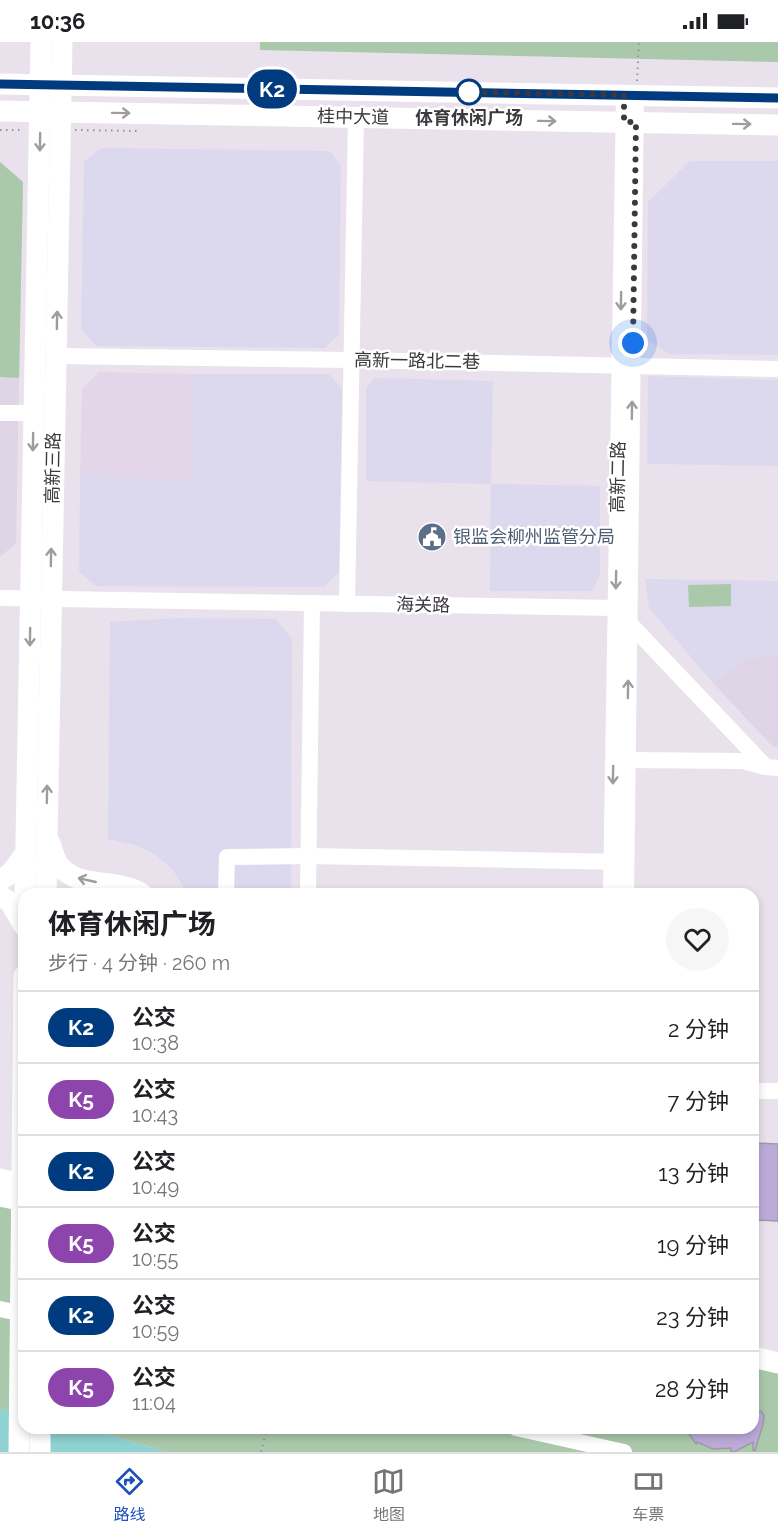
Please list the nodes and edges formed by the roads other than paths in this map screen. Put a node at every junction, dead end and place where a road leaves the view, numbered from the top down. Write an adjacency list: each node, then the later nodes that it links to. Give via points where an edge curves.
1 (41, 42): 4 (main road, 高新三路)
2 (62, 42): 4 (main road, 高新三路)
3 (0, 84): 4 (main road, 桂中大道)
4 (51, 85): 5 (main road, 桂中大道); 8 (main road, 高新三路)
5 (630, 95): 6 (main road, 桂中大道); 10 (street, 高新二路)
6 (778, 98)
7 (0, 111): 8 (main road, 桂中大道)
8 (50, 112): 9 (main road, 桂中大道, one-way to 9); 12 (main road, 高新三路, one-way to 8); 17 (main road, 高新三路, one-way to 17)
9 (356, 117): 10 (main road, 桂中大道, one-way to 10); 13 (street)
10 (630, 122): 11 (main road, 桂中大道, one-way to 11); 14 (street, 高新二路)
11 (778, 125)
12 (56, 357): 13 (street, 高新一路北二巷); 19 (main road, 高新三路, one-way to 12)
13 (353, 360): 14 (street, 高新一路北二巷); 21 (street)
14 (626, 366): 15 (street, 高新一路北二巷); 22 (street, 高新二路, one-way to 22); 23 (street, 高新二路, one-way to 14)
15 (778, 369)
16 (0, 413): 17 (street)
17 (34, 414): 19 (main road, 高新三路, one-way to 19)
18 (0, 598): 19 (street, 海关路)
19 (40, 599): 20 (street, 海关路); 26 (main road, 高新三路, one-way to 19); 27 (main road, 高新三路, one-way to 27)
20 (312, 603): 21 (street, 海关路); 28 (street)
21 (347, 604): 22 (street, 海关路)
22 (615, 608): 23 (street); 29 (street, 高新二路, one-way to 29)
23 (629, 624): 24 (street, 高新二路, one-way to 23); 25 (street)
24 (627, 764): 25 (street, via 743,761); 29 (street, 高新二路)
25 (772, 767)
26 (47, 834): 32 (main road, 高新三路); 33 (main road, one-way to 26, via 70,875 57,863)
27 (26, 854): 30 (main road); 31 (main road, 高新三路)
28 (303, 856): 29 (street); 34 (street, via 227,857); 35 (street); 36 (street)
29 (619, 862): 37 (street, 高新二路); 38 (street, 高新二路)
30 (0, 880)
31 (25, 888)
32 (46, 888)
33 (131, 888)
34 (226, 888)
35 (298, 888)
36 (307, 888)
37 (612, 888)
38 (625, 888)
39 (0, 896): 40 (main road, via 10,902)
40 (18, 916)
41 (759, 1091): 42 (street)
42 (778, 1091)
43 (0, 1179): 44 (main road)
44 (18, 1184)
45 (0, 1196): 46 (main road)
46 (18, 1200)
47 (0, 1309): 48 (street)
48 (18, 1313)
49 (759, 1344): 50 (main road)
50 (778, 1348)
51 (759, 1358): 52 (main road)
52 (778, 1363)
53 (19, 1434): 56 (main road)
54 (40, 1434): 57 (main road)
55 (571, 1434): 58 (street)
56 (19, 1452)
57 (40, 1452)
58 (624, 1452)

